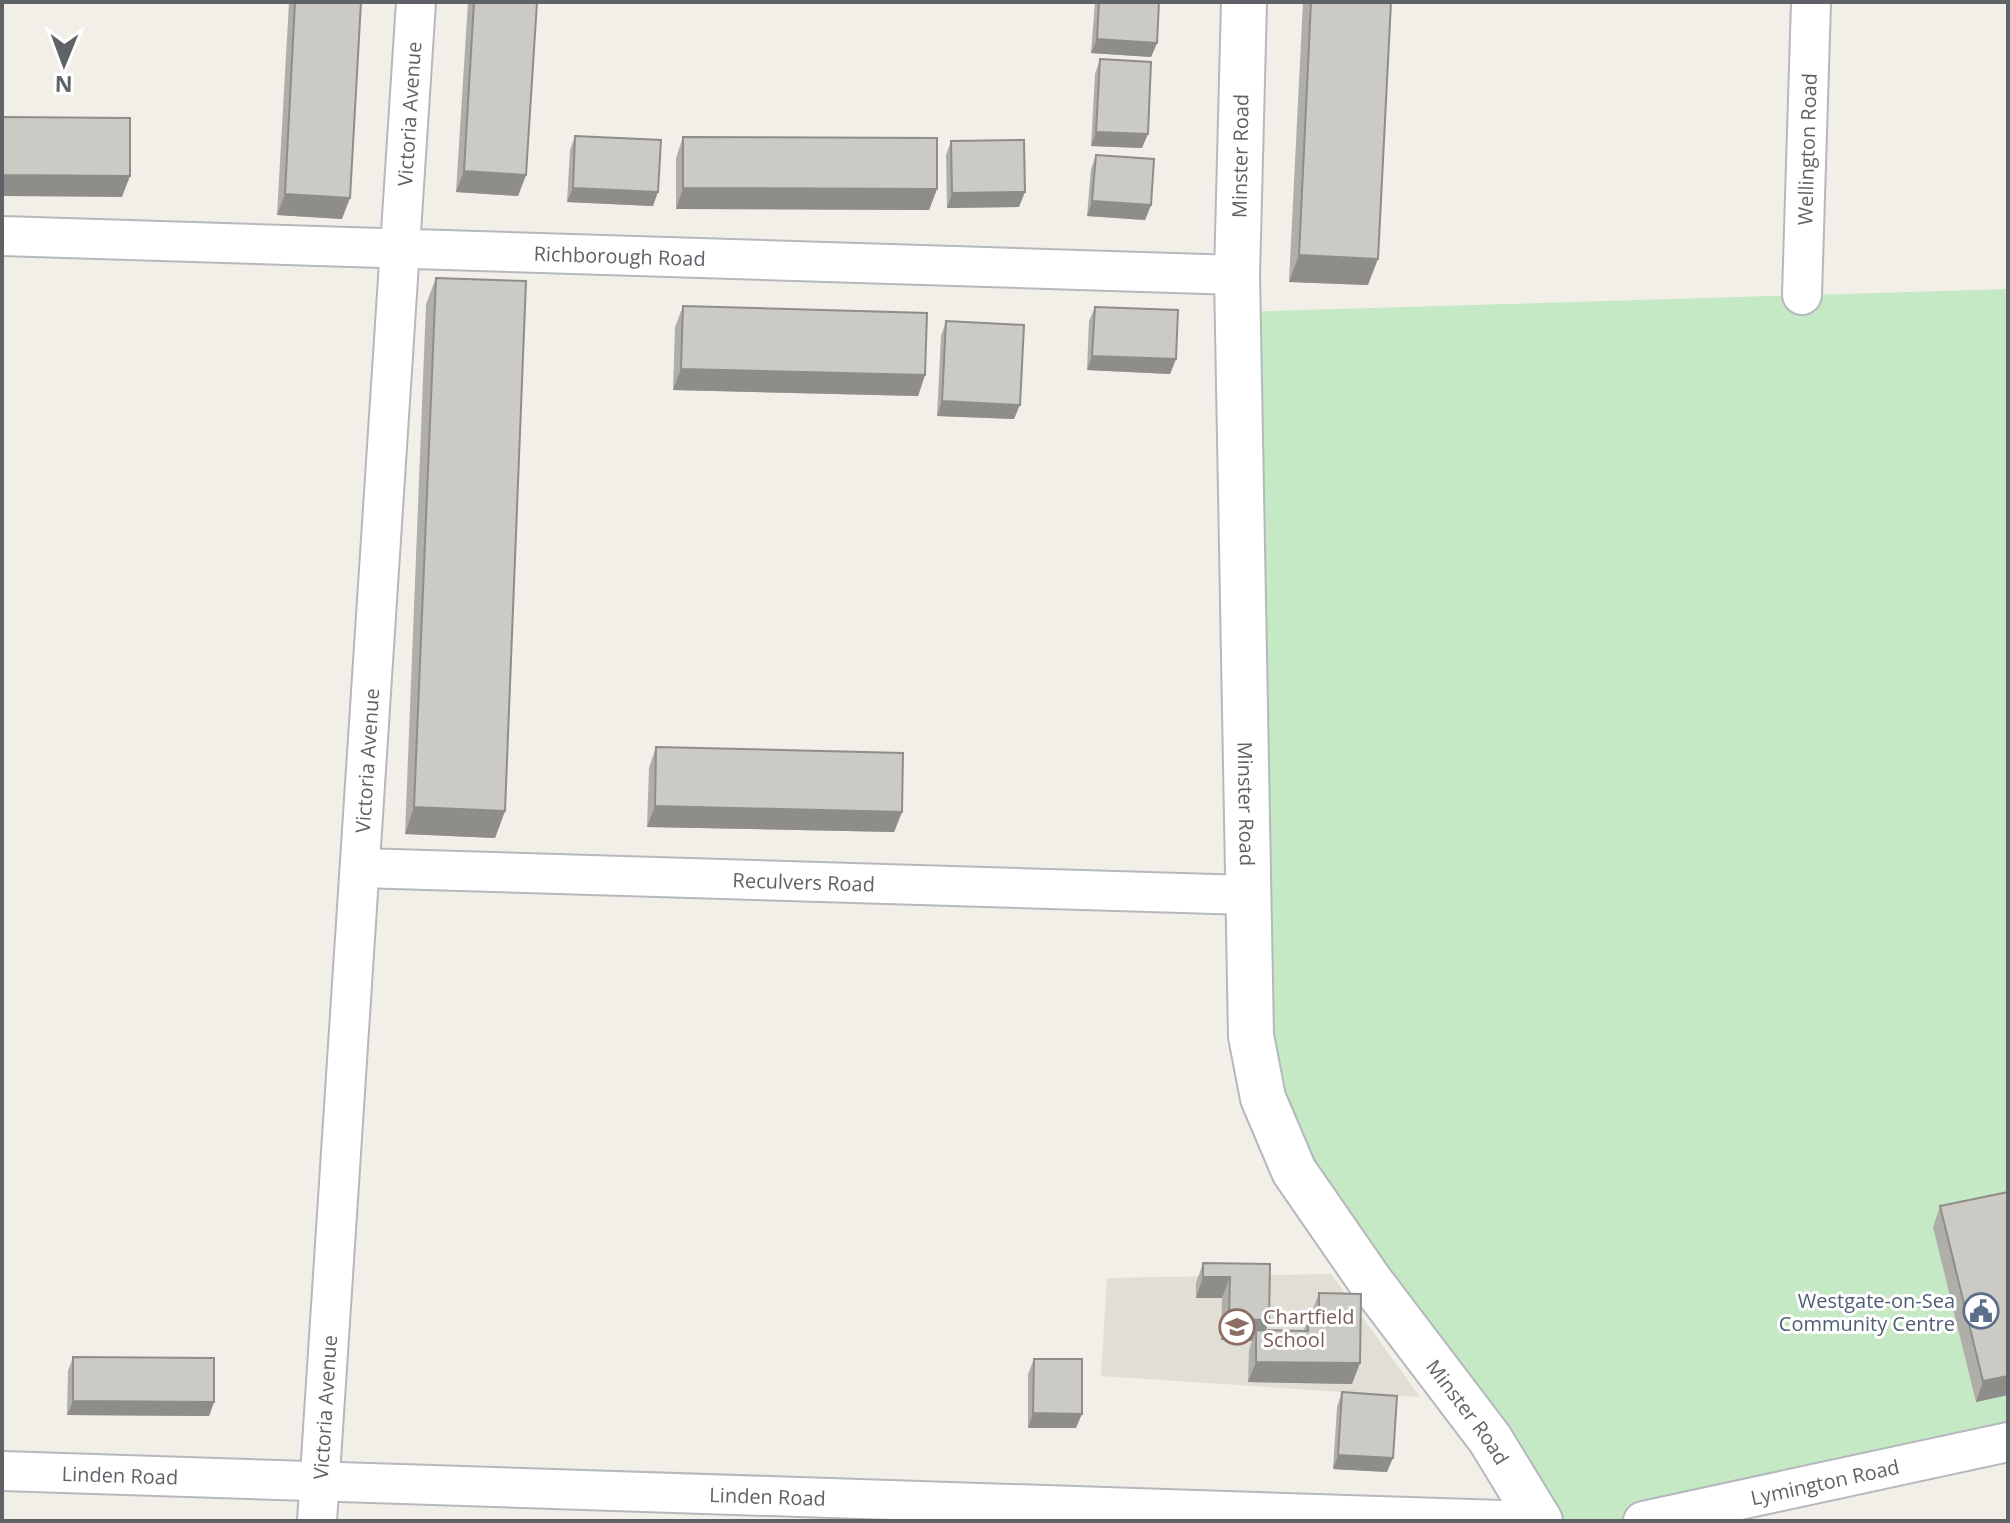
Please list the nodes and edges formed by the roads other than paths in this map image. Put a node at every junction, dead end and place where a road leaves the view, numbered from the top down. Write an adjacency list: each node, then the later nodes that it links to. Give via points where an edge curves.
1 (416, 2): 5 (street, Victoria Avenue)
2 (1244, 2): 6 (street, Minster Road)
3 (1811, 2): 7 (street, Wellington Road)
4 (2, 236): 5 (street, Richborough Road)
5 (399, 248): 6 (street, Richborough Road); 8 (street, Victoria Avenue)
6 (1237, 275): 9 (street, Minster Road)
7 (1802, 295)
8 (360, 868): 9 (street, Reculvers Road); 12 (street, Victoria Avenue)
9 (1248, 895): 15 (street, Minster Road, via 1251,1036 1263,1098 1278,1138 1302,1183 1490,1439)
10 (2008, 1442): 16 (street, Lymington Road)
11 (2, 1471): 12 (street, Linden Road)
12 (320, 1482): 13 (street, Victoria Avenue); 14 (street, Linden Road)
13 (317, 1521)
14 (1533, 1521)
15 (1540, 1521)
16 (1643, 1521)

